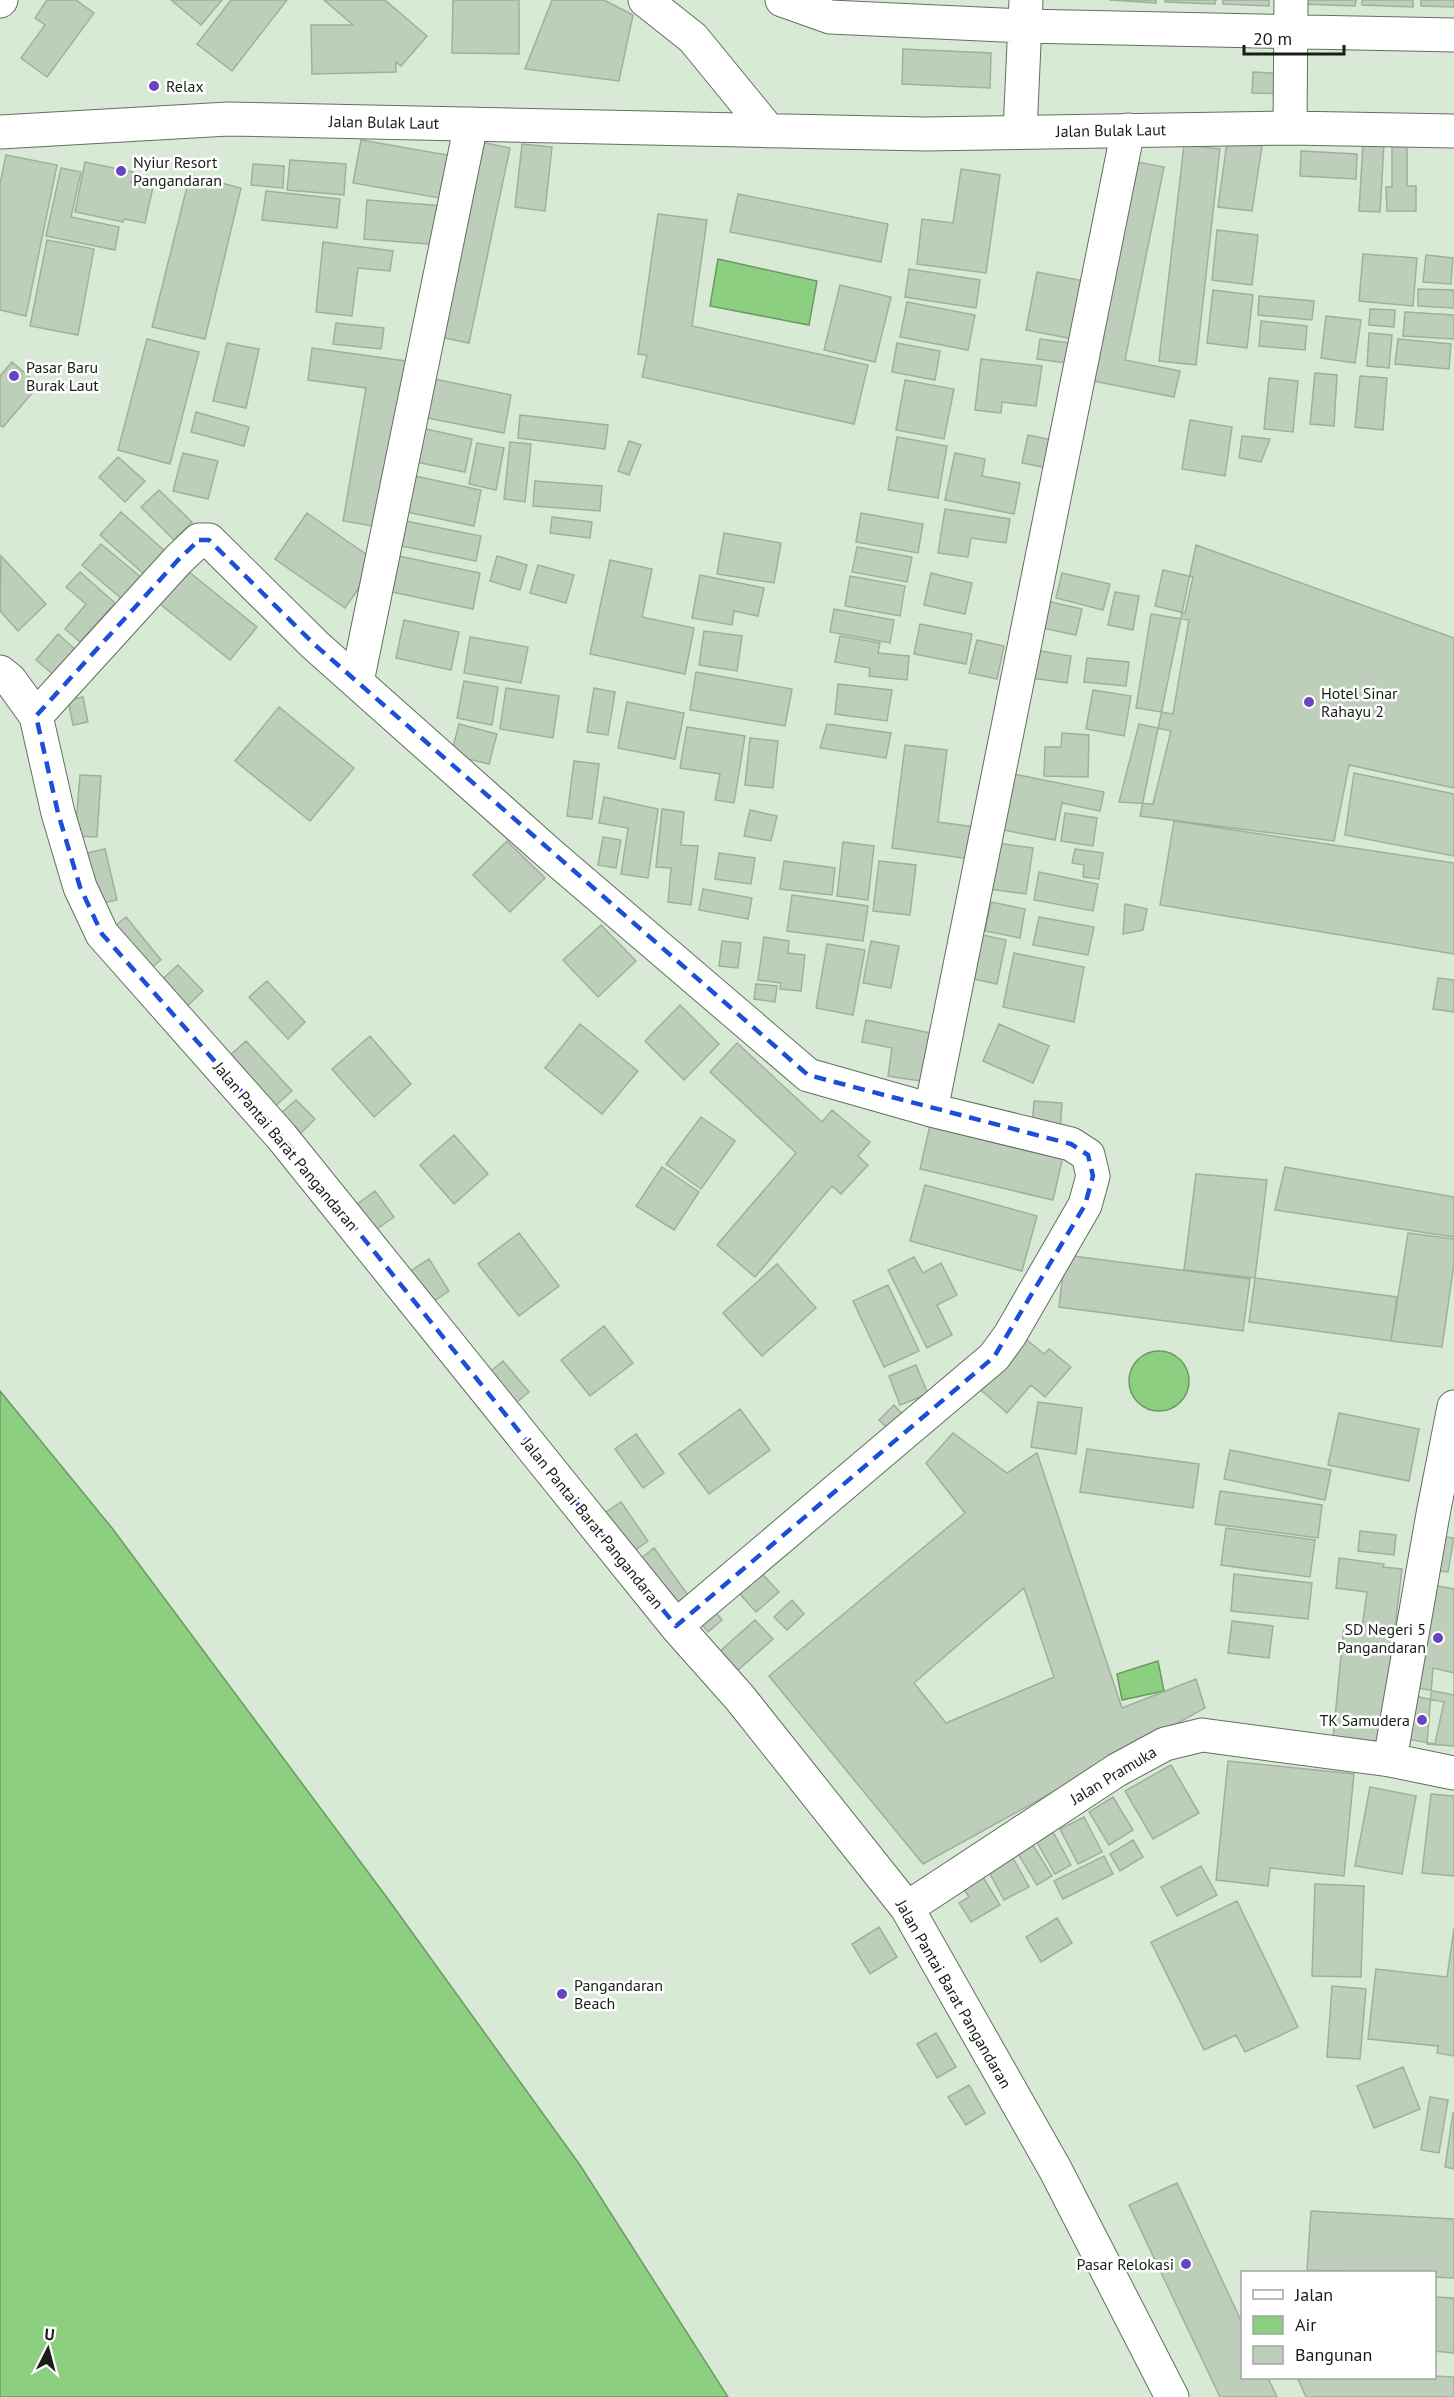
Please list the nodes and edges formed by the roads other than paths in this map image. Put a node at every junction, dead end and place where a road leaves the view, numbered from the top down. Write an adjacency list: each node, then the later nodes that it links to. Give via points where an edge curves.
1 (645, 0): 9 (street, via 693,38)
2 (782, 0): 3 (street, via 830,17)
3 (1025, 13): 4 (street); 12 (street)
4 (1291, 16): 5 (street); 7 (street)
5 (1454, 35)
6 (471, 124): 9 (street, Jalan Bulak Laut); 11 (street, Jalan Bulak Laut, via 228,119); 14 (street)
7 (1290, 128): 8 (street, Jalan Bulak Laut); 10 (street, Jalan Bulak Laut)
8 (1128, 130): 12 (street, Jalan Bulak Laut); 16 (street)
9 (769, 131): 12 (street, Jalan Bulak Laut)
10 (1454, 131)
11 (0, 132)
12 (1020, 132)
13 (0, 672): 15 (street, Jalan Pantai Barat Pangandaran)
14 (357, 682): 15 (street, via 209,540 203,539 178,560); 16 (street, via 808,1075)
15 (36, 716): 18 (street, Jalan Pantai Barat Pangandaran, via 80,887 102,934 281,1136)
16 (931, 1110): 18 (street, via 1071,1144 1088,1155 1093,1176 1085,1205 994,1357)
17 (1454, 1407): 19 (street)
18 (676, 1626): 21 (street, Jalan Pantai Barat Pangandaran, via 740,1698)
19 (1390, 1760): 20 (street, Jalan Pramuka); 21 (street, Jalan Pramuka, via 1202,1735 1165,1744 1117,1770)
20 (1454, 1773)
21 (907, 1908): 22 (street, Jalan Pantai Barat Pangandaran, via 1054,2169)
22 (1172, 2397)

